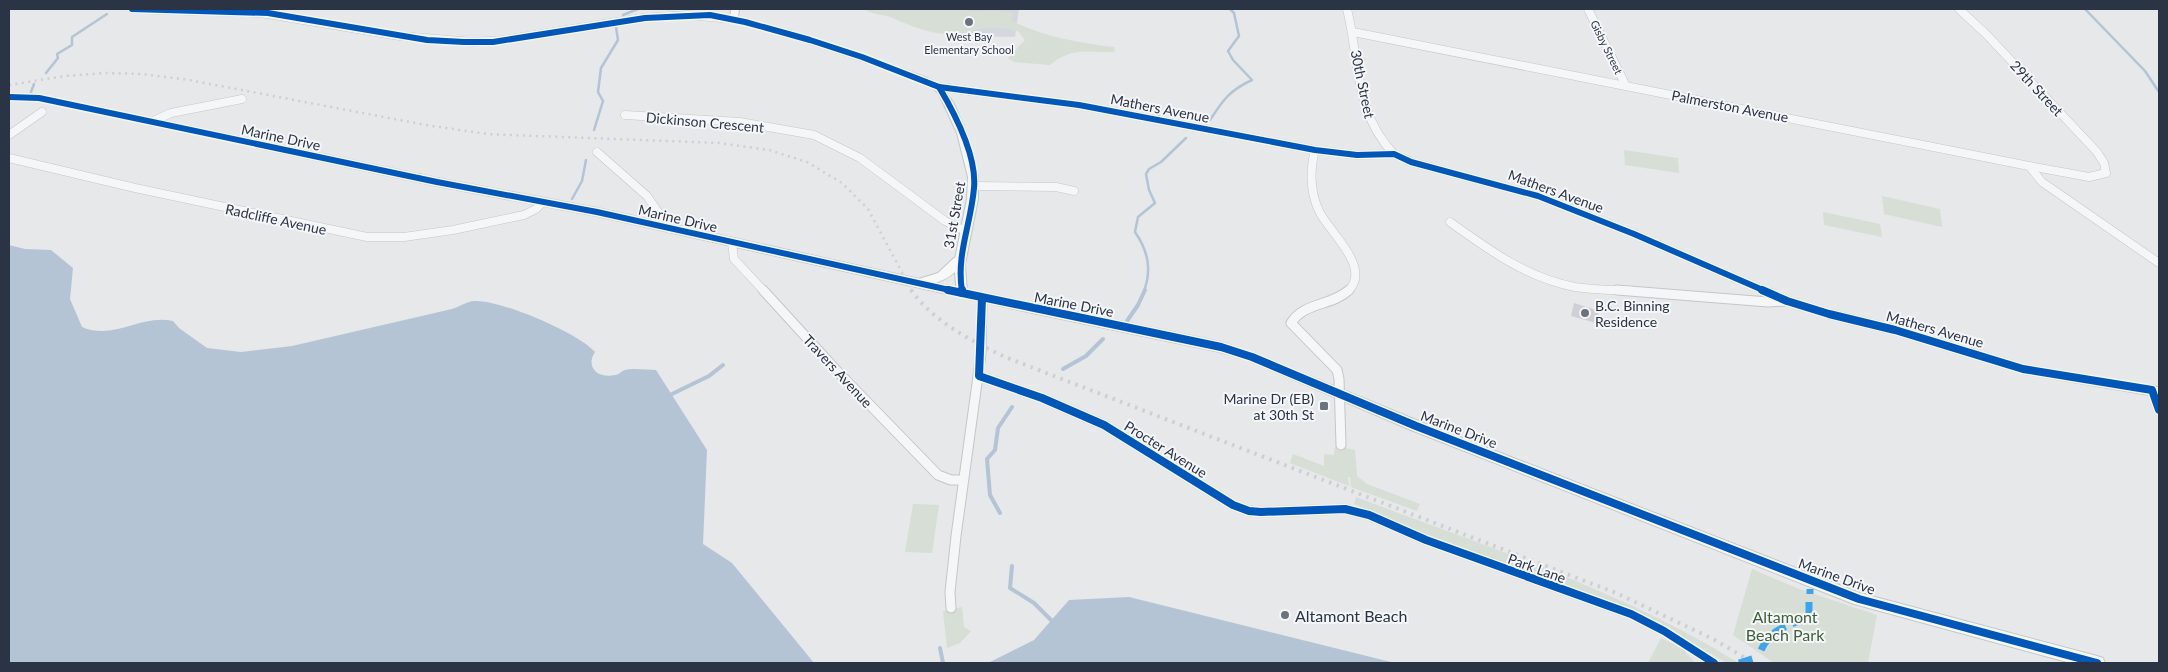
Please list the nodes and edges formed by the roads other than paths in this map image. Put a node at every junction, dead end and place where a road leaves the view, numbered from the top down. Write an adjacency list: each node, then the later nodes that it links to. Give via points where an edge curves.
1 (132, 9): 2 (street, Mathers Avenue)
2 (160, 9): 7 (street, Mathers Avenue, via 268,13 419,39 464,42 493,42 591,25 671,16 698,14)
3 (735, 9): 7 (street)
4 (1347, 9): 8 (street, 30th Street)
5 (1588, 9): 9 (street, Gisby Street)
6 (1959, 9): 22 (street, 29th Street, via 2097,152)
7 (733, 19): 10 (street, Mathers Avenue, via 836,48)
8 (1353, 32): 9 (street, Palmerston Avenue); 19 (street, 30th Street, via 1370,120)
9 (1626, 86): 21 (street, Palmerston Avenue)
10 (940, 88): 17 (street, Mathers Avenue, via 1079,105); 23 (street, 31st Street, via 968,153)
11 (9, 97): 15 (main road, Marine Drive, via 39,98)
12 (242, 99): 15 (street, via 171,113)
13 (42, 112): 16 (street)
14 (625, 116): 28 (street, Dickinson Crescent, via 740,122 814,135 860,158 944,221)
15 (151, 122): 25 (main road, Marine Drive)
16 (9, 135)
17 (1315, 150): 19 (street, Mathers Avenue, via 1356,155); 38 (street, via 1312,174 1316,204 1321,217 1351,253 1354,282 1344,296 1297,314 1291,323 1337,370)
18 (597, 152): 27 (street, via 647,196)
19 (1394, 154): 35 (street, Mathers Avenue, via 1411,162 1538,196)
20 (9, 158): 25 (street, Radcliffe Avenue, via 182,199 367,237 453,230 524,215)
21 (2029, 166): 22 (street, Palmerston Avenue, via 2089,177); 31 (street, via 2042,182)
22 (2106, 173)
23 (974, 186): 24 (street, 31st Street, via 1056,187); 28 (street, 31st Street)
24 (1074, 191)
25 (542, 203): 27 (main road, Marine Drive)
26 (1450, 222): 35 (street, via 1510,264 1575,287)
27 (670, 228): 29 (main road, Marine Drive)
28 (965, 231): 30 (street, 31st Street)
29 (732, 243): 32 (main road, Marine Drive); 41 (street, Travers Avenue, via 734,258 895,432 938,475)
30 (958, 261): 32 (main road, via 949,273); 33 (street, 31st Street)
31 (2159, 263)
32 (918, 284): 33 (main road, Marine Drive)
33 (962, 293): 34 (main road, Marine Drive)
34 (982, 298): 36 (street); 38 (main road, Marine Drive, via 1220,347 1252,357)
35 (1787, 301): 37 (street, Mathers Avenue, via 2023,369)
36 (979, 376): 41 (street); 42 (street, Procter Avenue, via 1042,398 1104,425 1233,505 1249,511)
37 (2156, 391): 39 (street)
38 (1340, 395): 40 (street); 45 (main road, Marine Drive, via 1859,599)
39 (2159, 410)
40 (1341, 445)
41 (963, 480): 43 (street, via 950,592)
42 (1345, 509): 44 (street, Park Lane, via 1369,514 1426,540 1631,614)
43 (952, 608)
44 (1714, 663)
45 (2097, 663)

